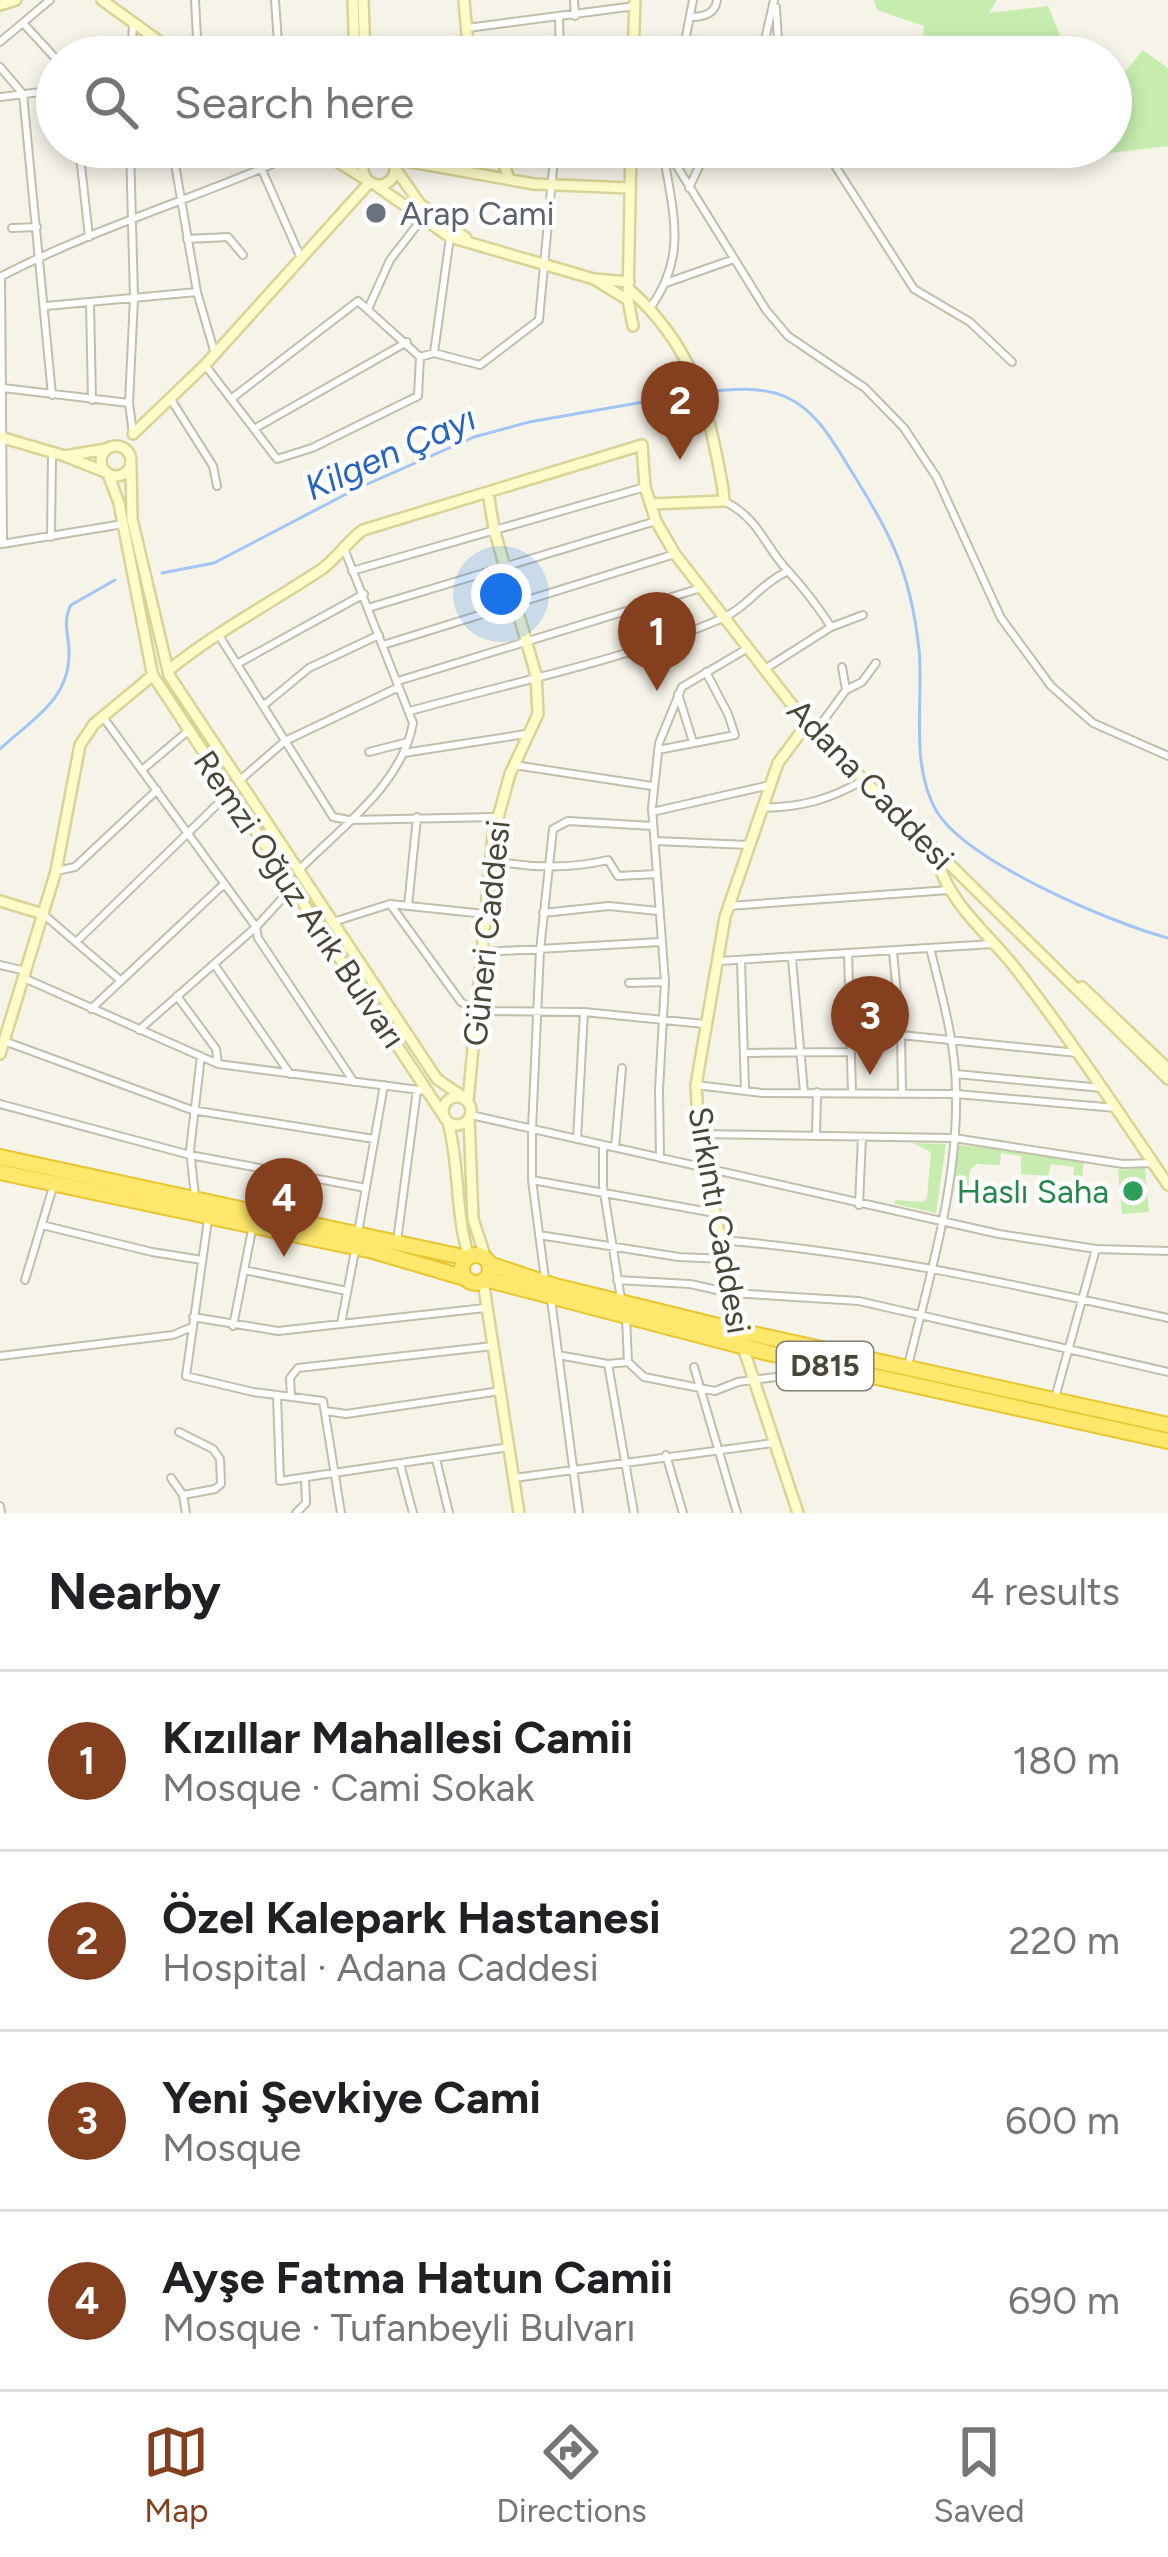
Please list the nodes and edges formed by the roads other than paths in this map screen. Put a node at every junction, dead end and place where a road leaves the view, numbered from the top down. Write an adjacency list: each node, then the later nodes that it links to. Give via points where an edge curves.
1 (16, 0): 14 (main road)
2 (50, 0): 18 (street)
3 (195, 0): 23 (street)
4 (275, 0): 24 (street)
5 (353, 0): 25 (main road)
6 (363, 0): 26 (main road)
7 (464, 0): 20 (main road)
8 (574, 0): 15 (street)
9 (693, 0): 16 (street)
10 (717, 0): 16 (street, via 713,11)
11 (775, 0): 31 (street); 32 (street)
12 (100, 1): 19 (main road)
13 (635, 3): 15 (street); 29 (main road)
14 (0, 5)
15 (574, 16): 17 (street)
16 (691, 17): 30 (street)
17 (559, 18): 20 (street); 28 (street)
18 (23, 23): 33 (street); 34 (street)
19 (133, 24): 21 (street); 22 (main road)
20 (467, 28): 27 (main road)
21 (132, 36)
22 (150, 36)
23 (197, 36)
24 (278, 36)
25 (354, 36)
26 (364, 36)
27 (468, 36)
28 (559, 36)
29 (634, 36)
30 (687, 36)
31 (766, 36)
32 (778, 36)
33 (36, 37)
34 (0, 42)
35 (0, 67): 37 (street)
36 (36, 92): 37 (street)
37 (23, 94): 38 (street); 64 (street)
38 (0, 97)
39 (81, 168): 66 (street)
40 (131, 168): 62 (street)
41 (175, 168): 61 (street)
42 (267, 168): 55 (street)
43 (347, 168): 57 (main road)
44 (363, 168): 57 (main road)
45 (390, 168): 57 (main road, via 388,182)
46 (397, 168): 69 (main road, via 413,197)
47 (450, 168): 56 (main road)
48 (505, 168): 56 (main road)
49 (553, 168): 58 (street)
50 (631, 168): 59 (main road)
51 (667, 168): 77 (street, via 677,238)
52 (677, 168): 60 (street)
53 (699, 168): 60 (street)
54 (837, 168): 90 (street, via 914,289 970,322)
55 (262, 170): 61 (street); 72 (street)
56 (509, 178): 58 (main road)
57 (370, 182): 63 (main road); 72 (main road)
58 (552, 184): 59 (main road); 74 (street)
59 (630, 188): 78 (main road)
60 (689, 188): 73 (street)
61 (180, 202): 62 (street); 68 (street)
62 (132, 220): 66 (street); 80 (street)
63 (421, 220): 67 (main road); 84 (street, via 390,260)
64 (37, 227): 65 (street); 71 (street)
65 (12, 228)
66 (89, 237): 71 (street)
67 (450, 237): 69 (main road); 87 (street)
68 (187, 239): 70 (street, via 228,237); 79 (street)
69 (470, 242): 74 (main road)
70 (243, 255)
71 (40, 256): 75 (street); 82 (street)
72 (302, 259): 88 (main road)
73 (734, 259): 77 (street); 157 (street, via 788,336 865,388 904,428 938,478 1001,618 1052,686 1093,723)
74 (546, 265): 76 (main road); 87 (street, via 539,320 480,365)
75 (1, 276): 92 (street)
76 (594, 279): 78 (main road); 78 (main road)
77 (666, 283): 83 (street)
78 (629, 291): 83 (main road); 85 (main road)
79 (197, 292): 80 (street); 88 (street)
80 (134, 298): 81 (street); 97 (street)
81 (90, 302): 82 (street); 96 (street)
82 (46, 306): 93 (street)
83 (650, 308): 110 (main road, via 692,367)
84 (368, 309): 86 (street); 95 (street, via 358,302)
85 (633, 326)
86 (407, 342): 89 (street); 98 (street)
87 (434, 353): 89 (street)
88 (215, 354): 91 (main road)
89 (420, 357): 98 (street, via 418,396 312,448 277,459)
90 (1012, 362)
91 (205, 365): 94 (main road); 95 (street)
92 (2, 393): 93 (street); 100 (street)
93 (52, 395): 96 (street)
94 (170, 398): 99 (main road); 107 (street)
95 (230, 399): 98 (street)
96 (92, 400): 97 (street)
97 (129, 403): 99 (street)
98 (254, 429)
99 (134, 434): 101 (main road); 105 (main road, Remzi Oğuz Arık Bulvarı)
100 (2, 438): 103 (main road); 116 (street)
101 (120, 446): 102 (main road); 105 (main road)
102 (106, 449): 104 (main road); 106 (main road, Remzi Oğuz Arık Bulvarı)
103 (52, 452): 104 (main road); 115 (street)
104 (65, 456): 106 (main road)
105 (131, 463): 106 (main road, via 122,475); 138 (main road, Remzi Oğuz Arık Bulvarı, via 132,519)
106 (107, 473): 113 (main road, Remzi Oğuz Arık Bulvarı)
107 (217, 486)
108 (645, 487): 109 (main road, Adana Caddesi, via 642,445); 111 (main road, Adana Caddesi); 114 (street)
109 (488, 492): 114 (main road, Güneri Caddesi); 117 (main road, via 363,530)
110 (724, 501): 111 (main road); 121 (street, via 759,526)
111 (651, 504): 112 (main road, Adana Caddesi)
112 (656, 521): 118 (main road, Adana Caddesi); 119 (street)
113 (123, 524): 115 (street); 141 (main road, Remzi Oğuz Arık Bulvarı)
114 (494, 529): 119 (main road, Güneri Caddesi); 120 (street)
115 (51, 537): 116 (street)
116 (2, 544)
117 (343, 546): 120 (street); 129 (main road, via 328,566)
118 (675, 554): 122 (main road, Adana Caddesi); 124 (street)
119 (504, 566): 124 (main road, Güneri Caddesi); 125 (street)
120 (352, 571): 123 (street)
121 (788, 572): 127 (street); 128 (street)
122 (701, 588): 127 (main road, Adana Caddesi); 131 (street)
123 (364, 594): 125 (street); 135 (street)
124 (514, 602): 131 (main road, Güneri Caddesi); 132 (street)
125 (368, 608): 130 (street)
126 (863, 615): 128 (street)
127 (724, 617): 133 (main road, Adana Caddesi); 140 (street)
128 (831, 627): 137 (street)
129 (218, 634): 135 (street); 138 (main road)
130 (379, 635): 132 (street); 145 (street, via 309,668)
131 (525, 641): 140 (main road, Güneri Caddesi); 142 (street)
132 (383, 644): 142 (street)
133 (748, 647): 137 (main road, Adana Caddesi); 139 (street)
134 (875, 663): 143 (street)
135 (237, 664): 145 (street)
136 (842, 667): 143 (street)
137 (765, 669): 148 (main road, Adana Caddesi)
138 (168, 670): 141 (main road, via 157,665); 161 (main road, Remzi Oğuz Arık Bulvarı)
139 (706, 672): 144 (street); 153 (street, via 735,735)
140 (536, 675): 146 (street); 150 (main road, Güneri Caddesi)
141 (154, 676): 147 (main road); 149 (main road, Remzi Oğuz Arık Bulvarı)
142 (399, 684): 146 (street); 151 (street)
143 (846, 690): 148 (street)
144 (678, 694): 153 (street); 154 (street)
145 (263, 706): 151 (street)
146 (410, 710): 152 (street)
147 (103, 717): 159 (street); 180 (main road, via 80,746)
148 (811, 728): 160 (main road, Adana Caddesi); 162 (main road, Sırkıntı Caddesi, via 778,763)
149 (188, 731): 159 (street); 165 (main road, Remzi Oğuz Arık Bulvarı)
150 (530, 733): 156 (street); 158 (main road, Güneri Caddesi)
151 (285, 741): 161 (street); 170 (street, via 333,817)
152 (408, 742): 155 (street); 156 (street)
153 (693, 743): 154 (street)
154 (658, 750): 163 (street)
155 (369, 752)
156 (404, 753): 170 (street)
157 (1168, 756)
158 (514, 765): 163 (street); 168 (main road, Güneri Caddesi)
159 (142, 770): 164 (street)
160 (865, 779): 166 (street, via 833,799); 171 (main road, Adana Caddesi)
161 (239, 781): 179 (main road, Remzi Oğuz Arık Bulvarı)
162 (770, 785): 166 (main road, Sırkıntı Caddesi); 167 (street)
163 (653, 786): 167 (street)
164 (157, 790): 173 (street); 180 (street, via 75,867)
165 (229, 793): 173 (street); 184 (main road, Remzi Oğuz Arık Bulvarı)
166 (761, 808): 175 (main road, Sırkıntı Caddesi)
167 (652, 812): 172 (street)
168 (497, 817): 169 (street); 177 (main road, Güneri Caddesi)
169 (417, 818): 170 (street); 188 (street)
170 (349, 820): 179 (street)
171 (908, 823): 176 (main road, Adana Caddesi); 232 (main road)
172 (653, 826): 174 (street); 178 (street, via 560,823)
173 (187, 832): 182 (street); 197 (street)
174 (656, 841): 175 (street); 181 (street)
175 (748, 845): 189 (main road, Sırkıntı Caddesi)
176 (934, 850): 183 (main road, Adana Caddesi); 185 (main road)
177 (490, 860): 178 (street); 193 (main road, Güneri Caddesi)
178 (548, 865): 181 (street, via 608,860 618,876); 191 (street)
179 (299, 870): 194 (main road, Remzi Oğuz Arık Bulvarı)
180 (56, 871): 192 (main road)
181 (657, 874): 190 (street)
182 (224, 884): 195 (street); 210 (street)
183 (970, 885): 185 (main road); 235 (main road, Adana Caddesi)
184 (292, 888): 195 (street); 240 (main road, Remzi Oğuz Arık Bulvarı)
185 (952, 893): 189 (street); 198 (main road)
186 (0, 901): 192 (main road)
187 (390, 904): 188 (street); 194 (street); 215 (street, via 460,1002)
188 (408, 906): 193 (street)
189 (728, 906): 206 (main road, Sırkıntı Caddesi)
190 (658, 911): 191 (street); 196 (street)
191 (543, 913): 200 (street)
192 (43, 914): 197 (street); 209 (main road)
193 (485, 914): 202 (main road, Güneri Caddesi)
194 (333, 922): 247 (main road, Remzi Oğuz Arık Bulvarı, via 437,1078)
195 (256, 927): 207 (street); 236 (street)
196 (660, 941): 200 (street); 211 (street)
197 (76, 942): 210 (street)
198 (994, 944): 199 (street); 227 (main road)
199 (931, 948): 201 (street); 223 (street)
200 (540, 950): 202 (street); 216 (street)
201 (892, 950): 203 (street); 222 (street)
202 (482, 952): 215 (main road, Güneri Caddesi)
203 (848, 953): 204 (street); 225 (street)
204 (792, 959): 205 (street); 224 (street)
205 (741, 961): 206 (street); 226 (street)
206 (716, 962): 219 (main road, Sırkıntı Caddesi)
207 (214, 964): 213 (street); 233 (street)
208 (0, 965): 209 (street)
209 (24, 975): 214 (street); 221 (main road)
210 (120, 980): 214 (street)
211 (665, 982): 212 (street); 218 (street)
212 (629, 983)
213 (177, 996): 220 (street); 230 (street, via 216,1049)
214 (91, 1009): 220 (street)
215 (476, 1011): 216 (street); 247 (main road, Güneri Caddesi)
216 (537, 1012): 217 (street); 253 (street)
217 (584, 1012): 218 (street); 259 (street)
218 (666, 1019): 219 (street); 264 (street)
219 (704, 1024): 238 (main road, Sırkıntı Caddesi)
220 (139, 1030): 229 (street)
221 (4, 1033): 228 (main road); 250 (street)
222 (901, 1035): 223 (street); 245 (street)
223 (951, 1037): 227 (street); 234 (street)
224 (801, 1052): 225 (street); 226 (street); 242 (street)
225 (851, 1052): 244 (street)
226 (746, 1053): 241 (street)
227 (1077, 1053): 239 (main road)
228 (0, 1054)
229 (201, 1056): 230 (street); 250 (street)
230 (218, 1064): 233 (street)
231 (622, 1068): 261 (street)
232 (1168, 1069)
233 (290, 1074): 236 (street)
234 (955, 1074): 239 (street); 246 (street)
235 (1168, 1079)
236 (354, 1082): 237 (street)
237 (384, 1085): 240 (street); 258 (street)
238 (697, 1085): 241 (street); 254 (main road, Sırkıntı Caddesi)
239 (1102, 1088): 249 (main road)
240 (422, 1090): 252 (main road, Remzi Oğuz Arık Bulvarı); 283 (street)
241 (745, 1090): 242 (street)
242 (804, 1092): 243 (street)
243 (818, 1092): 244 (street); 255 (street)
244 (852, 1092): 245 (street)
245 (902, 1092): 246 (street)
246 (956, 1094): 249 (street); 257 (street)
247 (466, 1100): 251 (main road, Güneri Caddesi); 252 (main road, via 447,1100)
248 (0, 1105): 262 (street)
249 (1116, 1108): 265 (main road)
250 (192, 1110): 258 (street); 262 (street)
251 (470, 1117): 252 (main road, via 456,1125); 253 (street); 292 (main road, Güneri Caddesi)
252 (446, 1120): 287 (main road)
253 (532, 1129): 259 (street); 268 (street)
254 (699, 1134): 255 (street); 266 (main road, Sırkıntı Caddesi)
255 (816, 1136): 256 (street)
256 (862, 1137): 257 (street); 274 (street)
257 (954, 1138): 265 (street); 277 (street)
258 (374, 1139): 271 (street)
259 (577, 1139): 260 (street)
260 (603, 1145): 261 (street); 272 (street)
261 (615, 1147): 264 (street)
262 (190, 1155): 271 (street); 273 (street)
263 (0, 1157): 273 (highway, D815)
264 (660, 1158): 266 (street)
265 (1153, 1163): 270 (main road)
266 (706, 1169): 274 (street); 275 (main road, Sırkıntı Caddesi)
267 (0, 1172): 269 (highway, D815)
268 (532, 1180): 272 (street); 280 (street)
269 (53, 1184): 276 (highway, D815); 278 (street)
270 (1168, 1185)
271 (366, 1188): 281 (street)
272 (606, 1193): 275 (street); 284 (street)
273 (196, 1199): 281 (highway, D815)
274 (860, 1205): 277 (street)
275 (715, 1213): 282 (main road, Sırkıntı Caddesi)
276 (209, 1217): 279 (highway, D815); 289 (street)
277 (941, 1222): 285 (street); 290 (street)
278 (42, 1225): 289 (street); 293 (street)
279 (253, 1226): 281 (highway, D815); 291 (street)
280 (539, 1235): 284 (street); 295 (street)
281 (357, 1240): 283 (highway, D815); 292 (highway, D815); 296 (street)
282 (720, 1240): 288 (main road, Sırkıntı Caddesi); 290 (street)
283 (397, 1242): 287 (highway, D815)
284 (611, 1247): 288 (street); 294 (street)
285 (1096, 1249): 286 (street); 299 (street)
286 (1168, 1250)
287 (468, 1257): 292 (highway, via 462,1268)
288 (724, 1259): 297 (main road, Sırkıntı Caddesi)
289 (202, 1260): 303 (street)
290 (929, 1269): 299 (street); 302 (street)
291 (244, 1270): 296 (street); 306 (street)
292 (479, 1273): 295 (highway, D815); 298 (highway, D815); 300 (main road, Güneri Caddesi)
293 (25, 1280)
294 (617, 1280): 297 (street); 301 (street)
295 (546, 1283): 301 (highway, D815)
296 (347, 1291): 305 (street)
297 (731, 1293): 302 (street, via 859,1301); 308 (main road, Sırkıntı Caddesi)
298 (551, 1299): 301 (highway, D815); 311 (street)
299 (1080, 1299): 304 (street); 310 (street)
300 (485, 1308): 305 (street); 309 (main road)
301 (624, 1310): 308 (highway, D815); 314 (street)
302 (920, 1315): 310 (street); 317 (street)
303 (193, 1317): 306 (street); 307 (street)
304 (1168, 1318)
305 (341, 1324): 306 (street)
306 (232, 1326)
307 (192, 1327): 312 (street); 322 (street, via 186,1376)
308 (741, 1339): 313 (highway, D815); 317 (highway, D815); 319 (main road, Sırkıntı Caddesi)
309 (493, 1346): 321 (main road); 323 (street, via 298,1368)
310 (1066, 1348): 318 (street); 324 (street)
311 (558, 1355): 315 (street); 336 (street)
312 (0, 1356)
313 (803, 1361): 319 (street); 328 (highway, D815)
314 (628, 1362): 315 (street); 320 (street, via 644,1377)
315 (608, 1364): 334 (street)
316 (694, 1367): 320 (street)
317 (907, 1370): 324 (highway, D815)
318 (1168, 1372)
319 (752, 1380): 320 (street); 329 (main road, Sırkıntı Caddesi)
320 (700, 1390): 331 (street)
321 (500, 1391): 325 (street); 330 (main road)
322 (277, 1395): 323 (street); 339 (street, via 280,1481)
323 (291, 1396): 325 (street, via 323,1401)
324 (1054, 1402): 326 (highway, D815)
325 (326, 1411): 337 (street)
326 (1168, 1425)
327 (179, 1432): 341 (street, via 213,1449 222,1471 215,1489)
328 (1168, 1441)
329 (773, 1443): 331 (street); 352 (main road, Sırkıntı Caddesi)
330 (509, 1447): 333 (street); 340 (main road)
331 (716, 1449): 332 (street); 351 (street)
332 (666, 1456): 334 (street); 350 (street)
333 (436, 1459): 335 (street); 346 (street)
334 (624, 1461): 336 (street); 349 (street)
335 (400, 1464): 337 (street); 345 (street)
336 (572, 1468): 340 (street); 348 (street)
337 (334, 1474): 339 (street); 344 (street)
338 (170, 1478): 341 (street)
339 (305, 1478): 343 (street, via 306,1503)
340 (514, 1478): 347 (main road)
341 (183, 1495): 342 (street)
342 (186, 1513)
343 (296, 1513)
344 (341, 1513)
345 (412, 1513)
346 (449, 1513)
347 (519, 1513)
348 (579, 1513)
349 (634, 1513)
350 (683, 1513)
351 (737, 1513)
352 (798, 1513)

